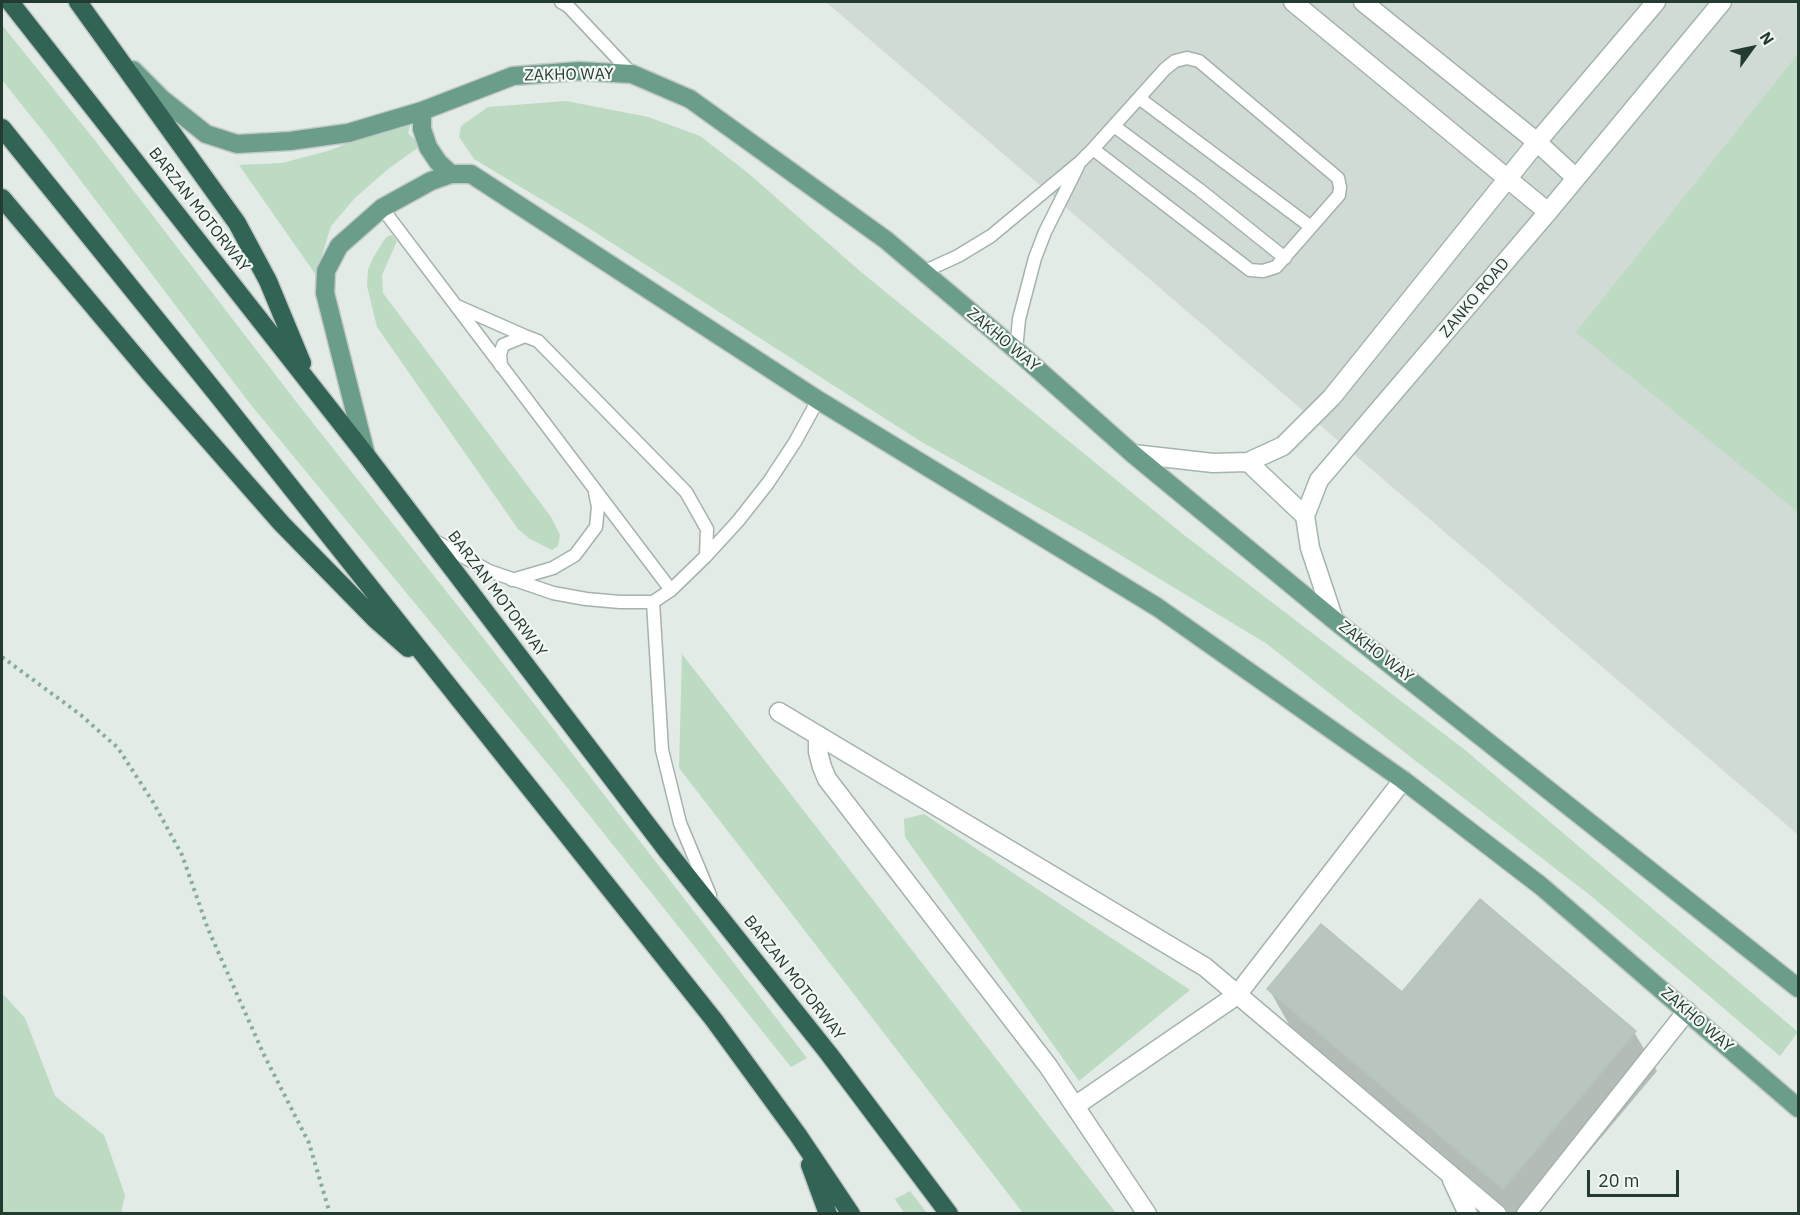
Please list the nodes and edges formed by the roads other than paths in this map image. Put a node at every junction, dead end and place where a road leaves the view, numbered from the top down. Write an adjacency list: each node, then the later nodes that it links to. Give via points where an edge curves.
1 (10, 2): 30 (highway, BARZAN MOTORWAY)
2 (78, 2): 8 (highway)
3 (561, 2): 9 (lane)
4 (1293, 2): 18 (street)
5 (1363, 2): 14 (street)
6 (1656, 2): 14 (street)
7 (1722, 2): 19 (street, ZANKO ROAD)
8 (111, 48): 11 (main road, ZAKHO WAY, via 162,99 206,134 237,144 348,133); 30 (highway, via 237,223 268,281)
9 (632, 74): 11 (main road, ZAKHO WAY, via 579,71 513,76); 25 (main road, ZAKHO WAY, via 690,99 886,240)
10 (1139, 98): 12 (lane); 23 (lane); 23 (lane, via 1175,61 1199,61 1338,178 1339,195)
11 (422, 111): 17 (main road, via 428,147)
12 (1114, 126): 15 (lane); 24 (lane)
13 (2, 128): 43 (highway)
14 (1537, 142): 18 (street); 19 (street)
15 (1093, 149): 16 (lane); 24 (lane, via 1250,270 1263,272)
16 (1080, 162): 25 (lane, via 991,236); 28 (lane, via 1035,258 1019,319)
17 (452, 174): 21 (main road); 31 (main road, ZAKHO WAY, via 471,174 498,190)
18 (1508, 178): 22 (street); 34 (street, via 1332,397 1284,446)
19 (1576, 178): 22 (street, ZANKO ROAD)
20 (2, 198): 43 (highway, via 282,524 375,619)
21 (382, 208): 26 (lane); 33 (main road, via 339,246 326,271 325,292)
22 (1548, 212): 36 (street, ZANKO ROAD, via 1319,480)
23 (1311, 227): 24 (lane)
24 (1285, 258)
25 (923, 272): 28 (main road, ZAKHO WAY)
26 (456, 306): 27 (lane); 29 (lane)
27 (525, 336): 29 (lane, via 503,345); 38 (lane, via 538,341 686,492 707,529)
28 (1016, 350): 32 (main road, ZAKHO WAY)
29 (501, 366): 35 (lane)
30 (310, 384): 33 (highway, BARZAN MOTORWAY)
31 (818, 400): 38 (lane, via 768,483); 46 (main road, ZAKHO WAY, via 1157,607)
32 (1133, 454): 34 (street, via 1213,463); 42 (main road, ZAKHO WAY)
33 (366, 455): 37 (highway, BARZAN MOTORWAY)
34 (1248, 462): 36 (street)
35 (594, 488): 39 (lane, via 598,507 596,527 575,555 553,568); 40 (lane)
36 (1305, 516): 42 (street, via 1310,548)
37 (430, 538): 39 (lane); 47 (highway, BARZAN MOTORWAY)
38 (706, 556): 40 (lane)
39 (512, 580): 41 (lane, via 586,599)
40 (671, 590): 41 (lane)
41 (653, 602): 47 (lane, via 662,750 670,786 693,857)
42 (1334, 620): 48 (main road, ZAKHO WAY)
43 (441, 676): 53 (highway, via 714,1020)
44 (779, 712): 45 (street)
45 (818, 735): 49 (street, via 1205,967); 51 (street, via 818,752 827,779)
46 (1403, 780): 49 (street); 50 (main road, ZAKHO WAY, via 1541,886)
47 (726, 924): 57 (highway, BARZAN MOTORWAY)
48 (1798, 987)
49 (1237, 995): 51 (street); 54 (street)
50 (1687, 1011): 52 (main road, ZAKHO WAY); 61 (street)
51 (1075, 1106): 58 (street)
52 (1798, 1108)
53 (798, 1135): 55 (highway); 56 (highway)
54 (1450, 1173): 59 (street); 60 (street)
55 (828, 1214)
56 (851, 1214)
57 (949, 1214)
58 (1147, 1214)
59 (1468, 1214)
60 (1497, 1214)
61 (1526, 1214)

